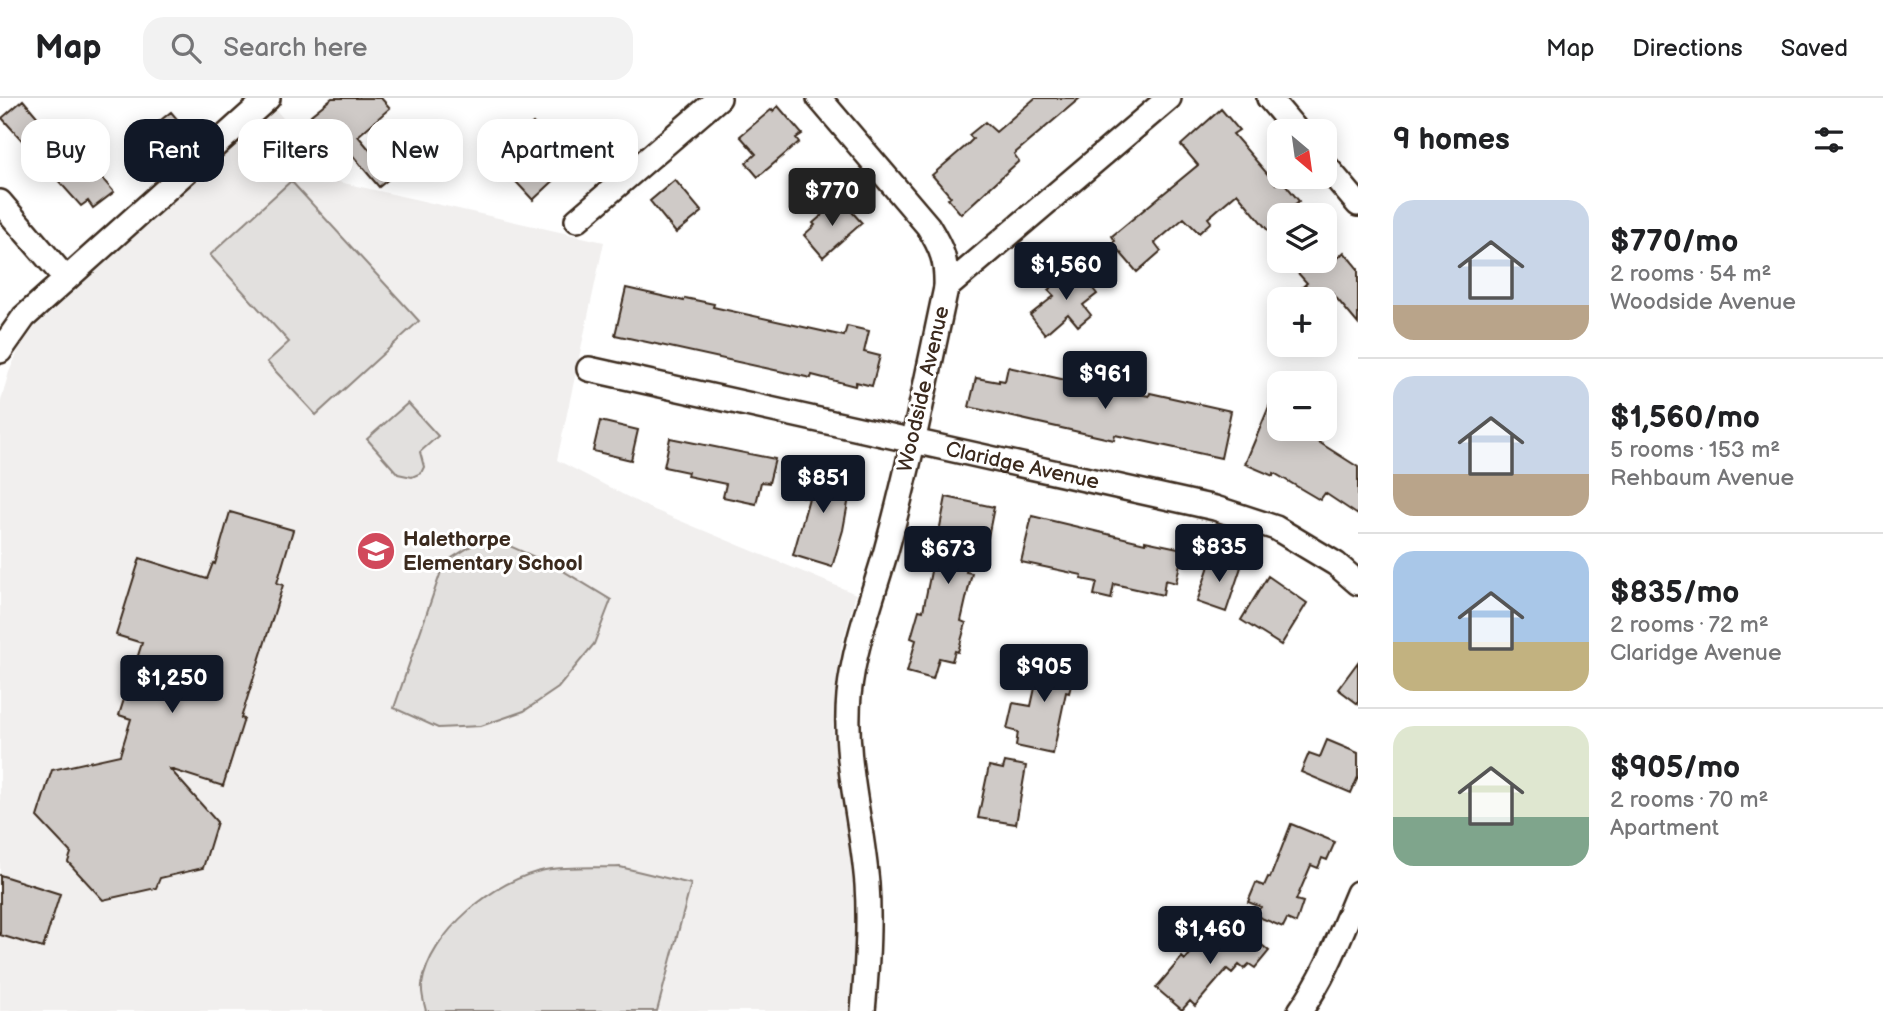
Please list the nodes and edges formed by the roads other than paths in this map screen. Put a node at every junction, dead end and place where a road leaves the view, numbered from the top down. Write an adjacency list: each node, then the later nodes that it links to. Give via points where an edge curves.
1 (268, 98): 11 (street)
2 (719, 98): 10 (street)
3 (818, 98): 12 (street, Woodside Avenue, via 928,226 947,266)
4 (1169, 98): 12 (street)
5 (1269, 98): 6 (street)
6 (1287, 119)
7 (1337, 179): 9 (street)
8 (0, 202): 11 (street)
9 (1358, 204)
10 (577, 220)
11 (66, 279): 13 (street, via 24,317)
12 (946, 288): 15 (street, Woodside Avenue)
13 (0, 351)
14 (589, 369): 15 (street, Claridge Avenue)
15 (912, 443): 16 (street, Claridge Avenue, via 1227,512 1304,543); 18 (street, Woodside Avenue, via 856,649 849,694 850,773 867,893)
16 (1358, 583)
17 (1358, 892): 19 (street, via 1327,965)
18 (863, 1011)
19 (1300, 1011)

